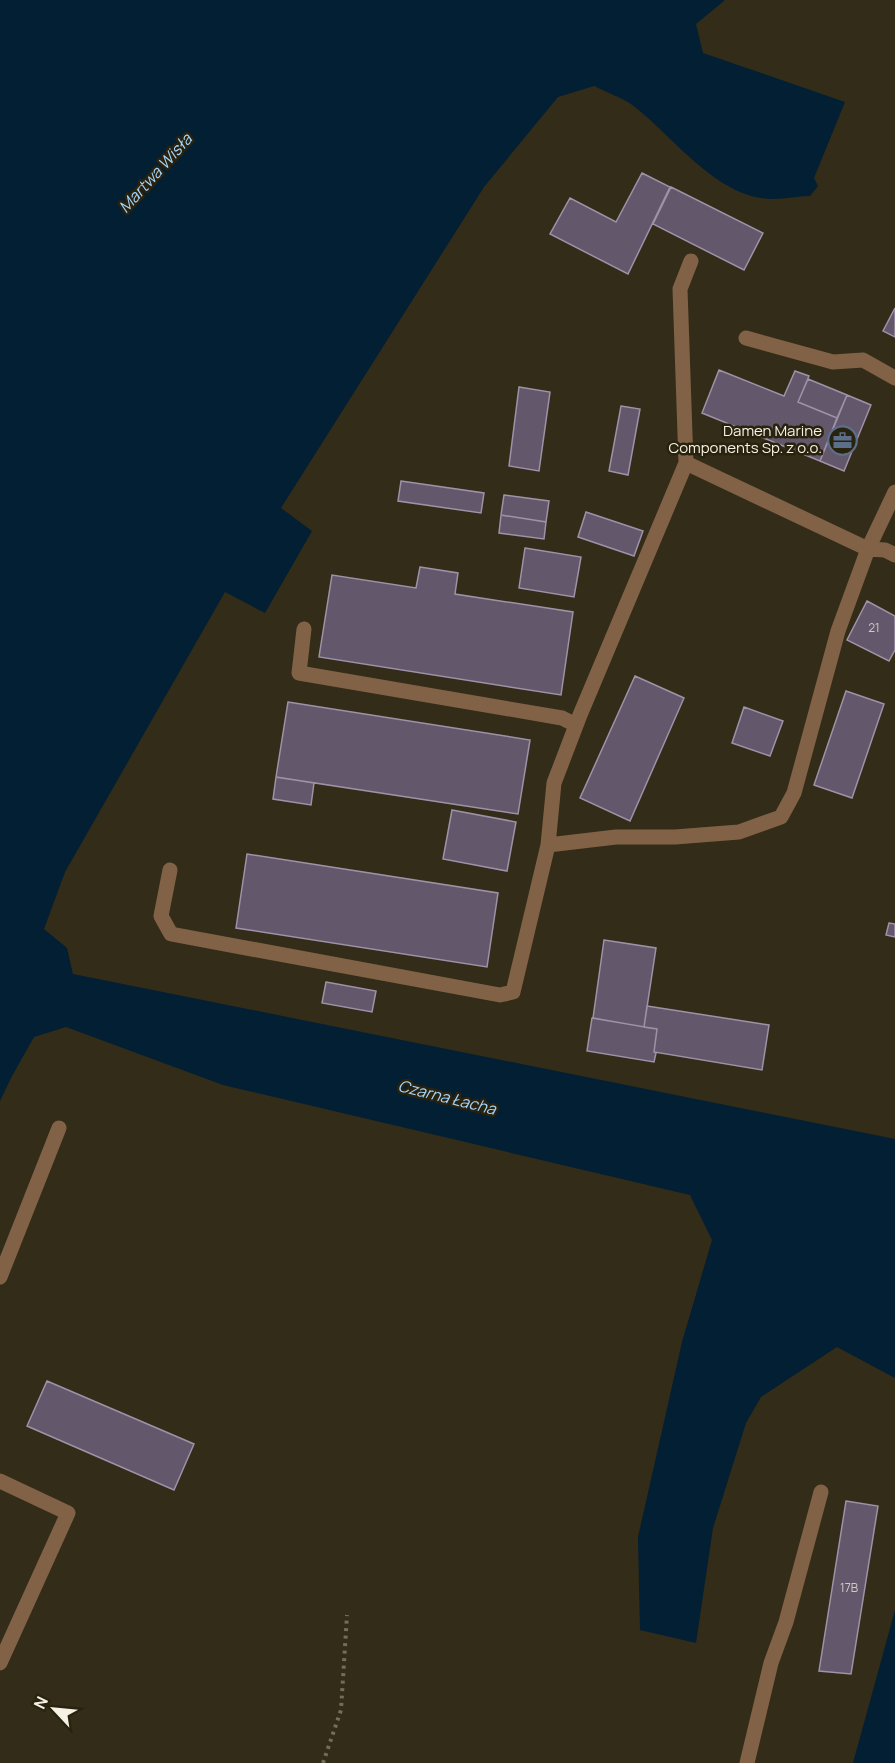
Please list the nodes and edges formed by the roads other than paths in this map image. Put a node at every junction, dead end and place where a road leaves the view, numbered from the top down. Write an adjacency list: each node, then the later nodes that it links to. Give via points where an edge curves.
1 (691, 261): 4 (lane, via 680,290)
2 (746, 338): 3 (lane, via 833,362 863,360)
3 (895, 378)
4 (686, 463): 6 (lane); 9 (lane)
5 (895, 492): 6 (lane)
6 (868, 549): 7 (lane); 10 (lane, via 838,631 794,793 781,817 739,832 616,837)
7 (895, 555)
8 (304, 630): 9 (lane, via 299,673 562,718)
9 (576, 725): 10 (lane, via 554,783)
10 (548, 845): 11 (lane, via 513,992 500,995 171,934 160,916)
11 (170, 870)
12 (59, 1128): 13 (lane)
13 (0, 1276)
14 (0, 1481): 16 (lane, via 68,1513)
15 (821, 1492): 17 (lane, via 771,1663)
16 (0, 1663)
17 (747, 1763)

